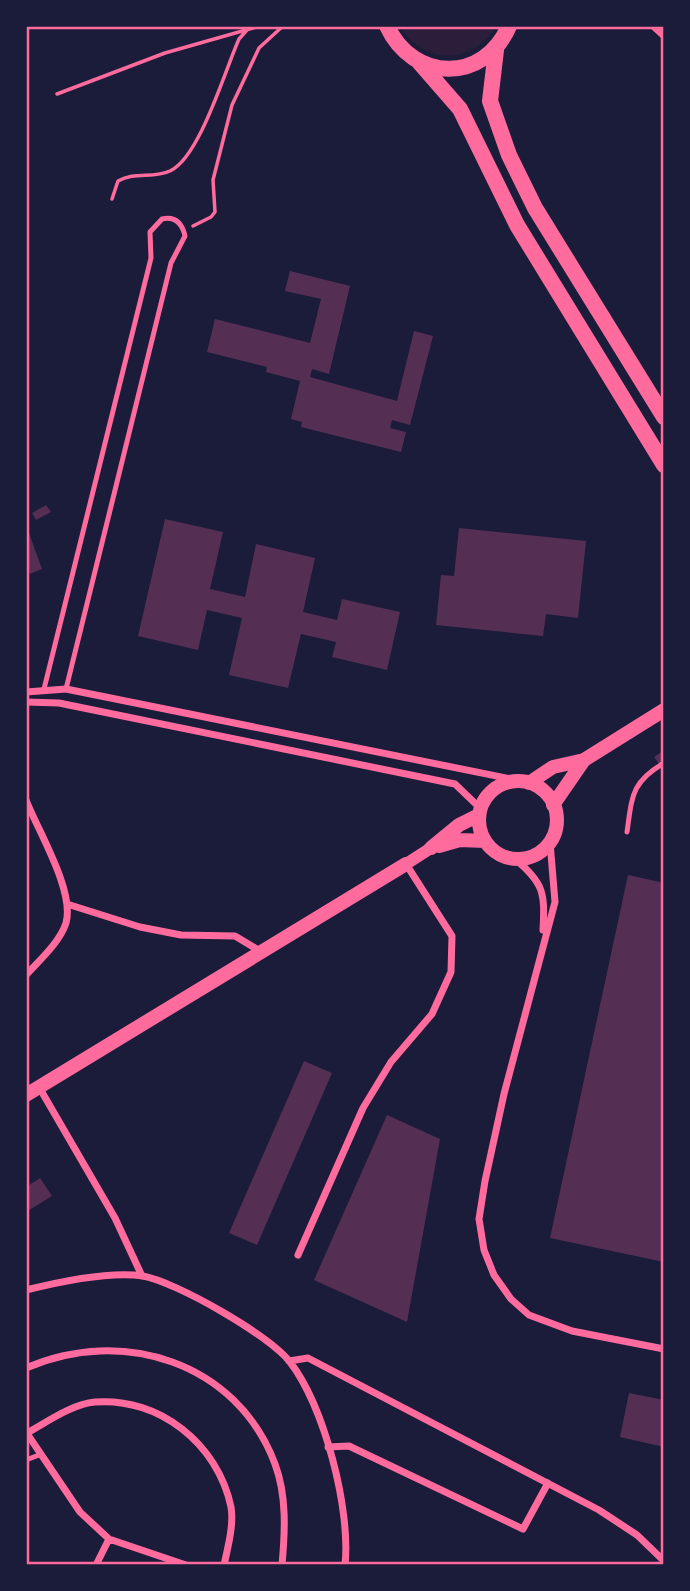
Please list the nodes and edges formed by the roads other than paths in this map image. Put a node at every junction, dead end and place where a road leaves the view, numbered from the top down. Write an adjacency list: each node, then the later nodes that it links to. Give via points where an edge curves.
1 (387, 26): 6 (main road, via 399,47)
2 (521, 26): 5 (street)
3 (653, 26): 4 (street)
4 (664, 36)
5 (503, 38): 6 (main road, via 465,67 434,68); 7 (main road, via 490,100 509,155 535,208)
6 (419, 62): 8 (main road, via 460,109 517,225)
7 (664, 417)
8 (664, 465)
9 (44, 689): 10 (street); 10 (lane, via 151,258 150,232 159,221 175,219 183,229 183,242 171,263); 11 (street)
10 (66, 689): 16 (street)
11 (26, 692)
12 (26, 702): 19 (street, via 59,703 455,784)
13 (664, 710): 14 (main road)
14 (584, 760): 16 (main road, via 553,767); 18 (main road)
15 (664, 763): 20 (lane, via 648,772 633,790)
16 (525, 782): 18 (main road, via 548,795); 19 (main road, via 496,787)
17 (26, 801): 26 (street)
18 (553, 805): 22 (main road, via 555,831)
19 (480, 812): 21 (main road); 23 (main road)
20 (627, 832)
21 (485, 841): 23 (main road, via 460,840); 24 (main road, via 503,856)
22 (550, 842): 24 (main road, via 528,857); 27 (street, via 555,902)
23 (431, 848): 25 (street)
24 (515, 859): 27 (street, via 534,874 542,888)
25 (406, 864): 28 (main road); 31 (street, via 452,936 451,972 432,1014 391,1062 363,1108)
26 (66, 904): 28 (street, via 181,935 235,936); 29 (street, via 66,924)
27 (542, 945): 34 (street, via 485,1181 479,1219 484,1250 505,1291 529,1315 572,1331)
28 (262, 953): 30 (main road)
29 (26, 975)
30 (33, 1091): 32 (street, via 115,1218)
31 (298, 1255)
32 (142, 1276): 33 (street); 35 (street, via 179,1288 234,1320)
33 (26, 1290)
34 (664, 1349)
35 (289, 1361): 38 (street, via 320,1418); 41 (street, via 308,1358)
36 (26, 1368): 47 (street, via 85,1351 130,1351 181,1363 232,1397 267,1444 276,1466 284,1514)
37 (27, 1433): 39 (street); 46 (street, via 92,1402 159,1413 204,1449 224,1487 231,1508)
38 (328, 1447): 41 (street, via 349,1446 523,1530); 48 (street, via 338,1478)
39 (39, 1455): 40 (lane); 42 (street, via 80,1513)
40 (26, 1460)
41 (548, 1483): 43 (street, via 637,1535)
42 (110, 1539): 44 (street); 45 (street)
43 (664, 1561)
44 (96, 1565)
45 (186, 1565)
46 (224, 1565)
47 (282, 1565)
48 (345, 1565)

